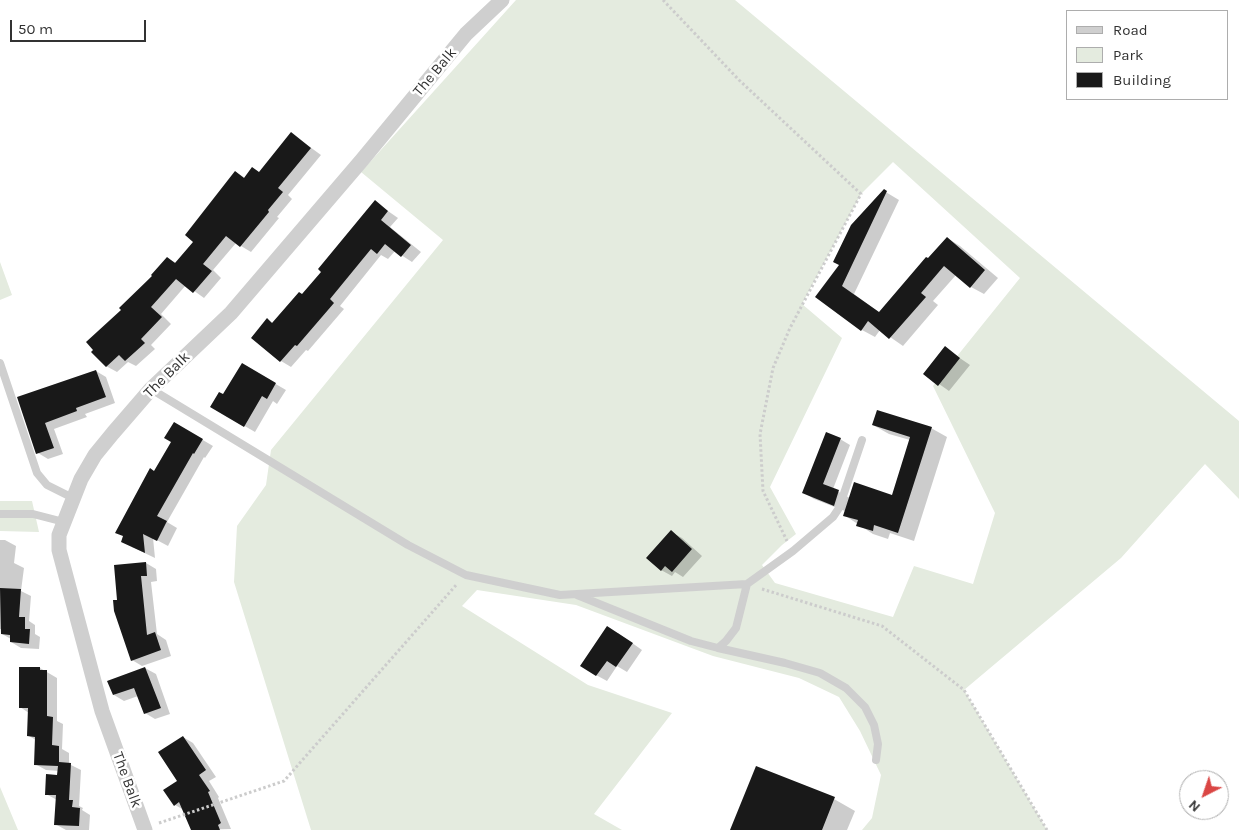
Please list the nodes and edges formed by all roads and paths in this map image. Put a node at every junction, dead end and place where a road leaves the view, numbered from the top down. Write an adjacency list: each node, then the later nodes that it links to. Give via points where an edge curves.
1 (502, 0): 4 (street, The Balk, via 466,34 230,313)
2 (663, 0): 9 (path, via 739,80 861,194 790,328 773,368 760,434 763,491)
3 (0, 363): 6 (lane, via 37,473 47,485)
4 (151, 389): 6 (street, The Balk, via 95,455); 10 (lane, via 408,545)
5 (862, 440): 9 (lane, via 839,508)
6 (73, 498): 8 (street, The Balk)
7 (0, 514): 8 (lane, via 33,514)
8 (64, 522): 15 (street, The Balk, via 59,550 62,567 102,711)
9 (793, 551): 11 (lane)
10 (466, 574): 12 (lane, via 560,595); 15 (path, via 284,781)
11 (747, 584): 12 (lane); 13 (lane, via 736,628); 16 (path, via 882,626 964,690)
12 (574, 594): 13 (lane, via 691,641)
13 (718, 648): 14 (lane, via 785,662 820,673 846,688 864,706 874,725 878,744)
14 (876, 760)
15 (145, 829)
16 (1047, 830)

